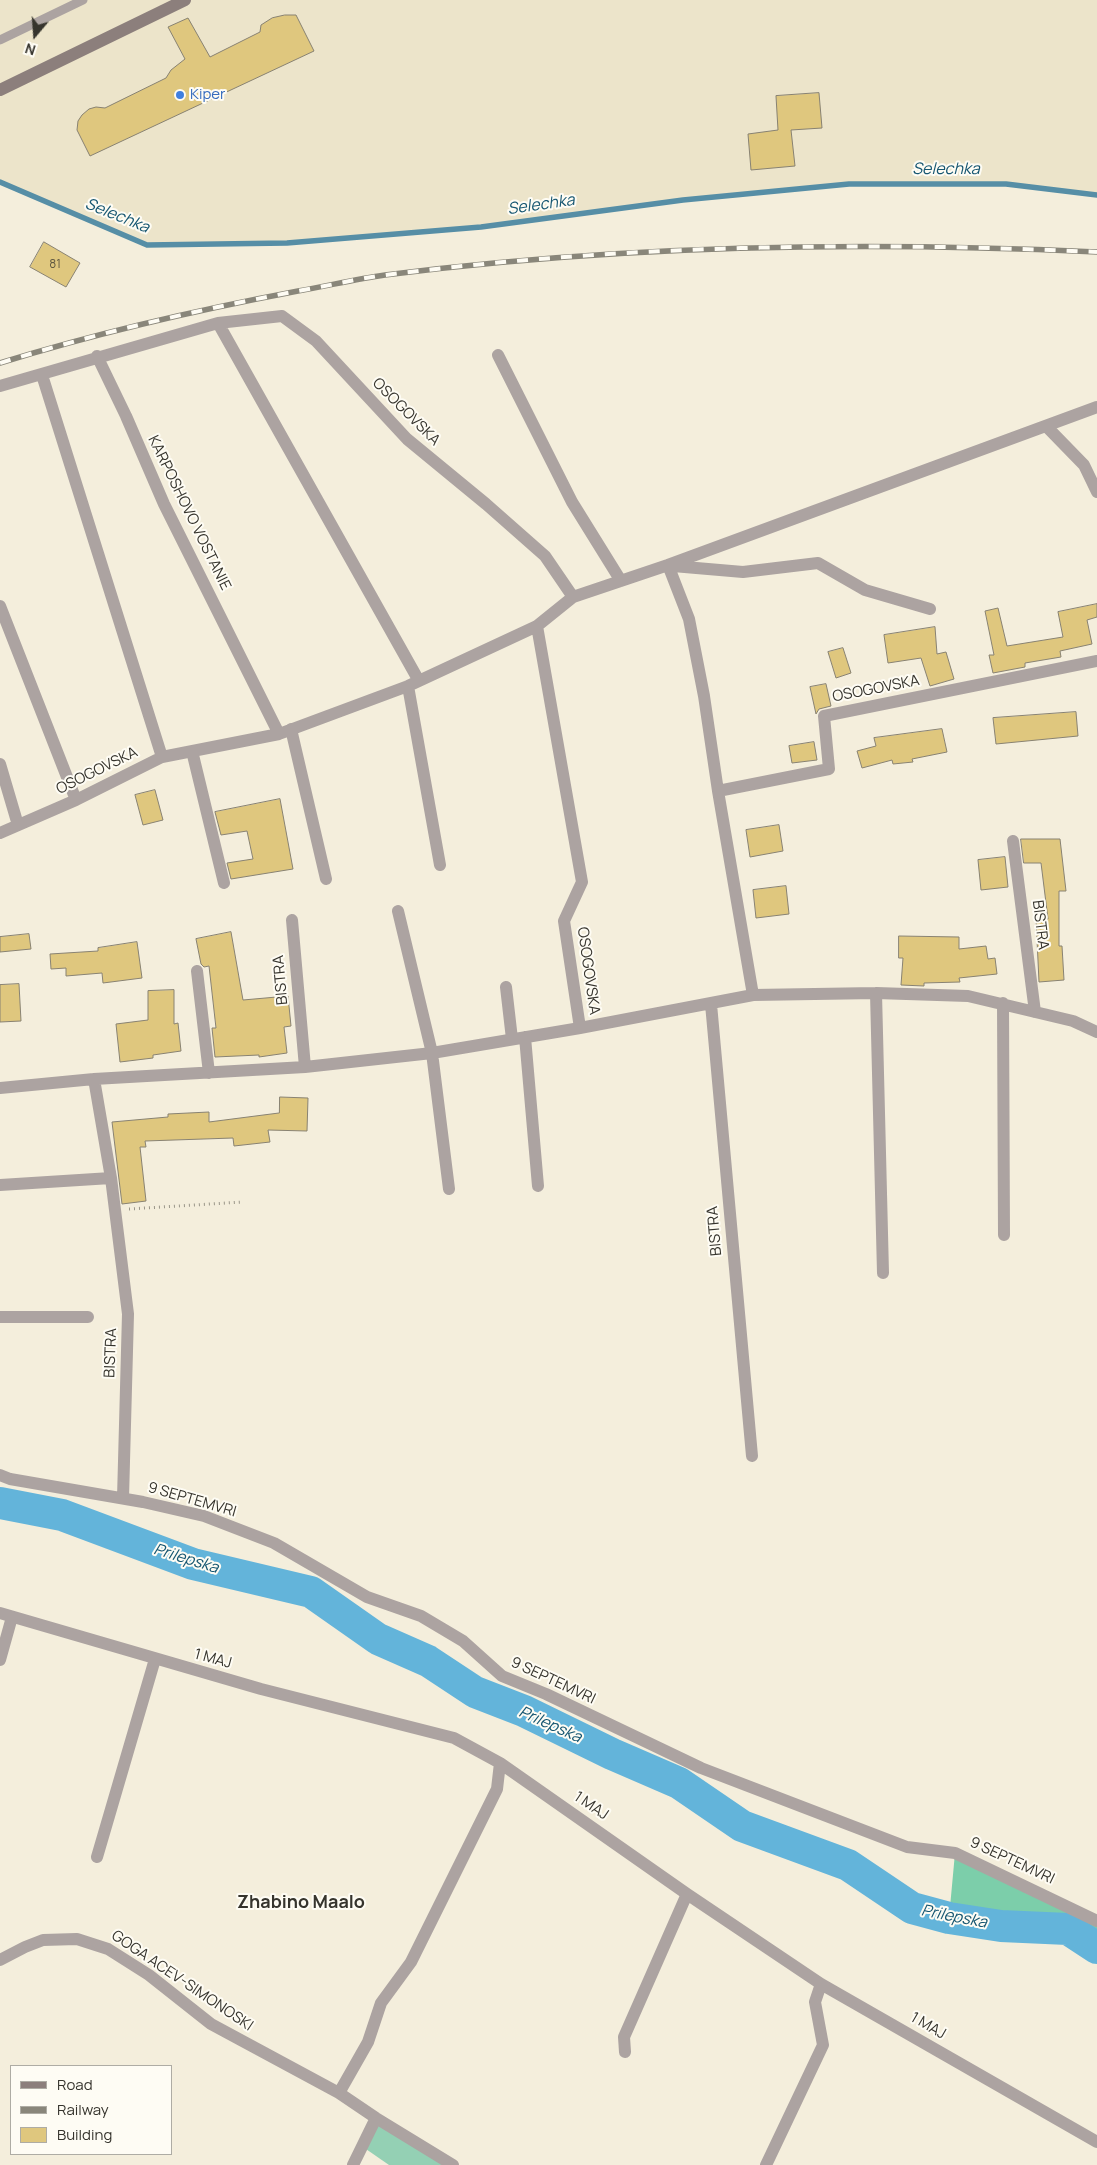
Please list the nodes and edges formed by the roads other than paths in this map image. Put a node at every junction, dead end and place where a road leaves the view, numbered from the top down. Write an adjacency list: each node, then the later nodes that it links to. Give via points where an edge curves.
1 (83, 0): 3 (lane)
2 (185, 0): 4 (main road)
3 (0, 40)
4 (0, 90)
5 (218, 323): 7 (street, OSOGOVSKA); 15 (street, OSOGOVSKA, via 282,316 316,341 407,439 545,556); 20 (street)
6 (498, 355): 14 (street, via 572,502)
7 (97, 356): 8 (street); 21 (street, KARPOSHOVO VOSTANIE, via 164,504)
8 (42, 375): 9 (street); 23 (street)
9 (0, 386)
10 (1097, 407): 11 (street, OSOGOVSKA)
11 (1047, 427): 12 (street, via 1084,465); 13 (street, OSOGOVSKA)
12 (1097, 492)
13 (668, 565): 14 (street, OSOGOVSKA); 17 (street, OSOGOVSKA, via 743,572 818,563 865,590); 25 (street, via 689,619)
14 (621, 581): 15 (street, OSOGOVSKA)
15 (573, 597): 18 (street, OSOGOVSKA)
16 (0, 606): 26 (street)
17 (930, 609)
18 (537, 626): 20 (street, OSOGOVSKA); 42 (street, OSOGOVSKA, via 582,882 564,921)
19 (1097, 661): 25 (street, OSOGOVSKA, via 824,716 829,769)
20 (414, 684): 21 (street, OSOGOVSKA); 30 (street)
21 (285, 732): 22 (street, OSOGOVSKA); 31 (street)
22 (192, 752): 23 (street, OSOGOVSKA); 32 (street)
23 (162, 757): 26 (street, OSOGOVSKA)
24 (0, 764): 27 (street)
25 (718, 791): 38 (street)
26 (76, 800): 27 (street, OSOGOVSKA)
27 (18, 825): 28 (street, OSOGOVSKA)
28 (0, 833)
29 (1013, 841): 41 (street, BISTRA)
30 (440, 865)
31 (326, 878)
32 (224, 883)
33 (398, 911): 45 (street)
34 (292, 920): 46 (street, BISTRA)
35 (198, 971): 47 (street)
36 (506, 987): 44 (street)
37 (876, 994): 38 (street); 39 (street, via 968,996); 55 (street)
38 (753, 995): 40 (street)
39 (1003, 1003): 41 (street); 54 (street)
40 (711, 1004): 42 (street); 58 (street, BISTRA)
41 (1035, 1012): 43 (street, via 1073,1021)
42 (580, 1028): 44 (street)
43 (1097, 1032)
44 (519, 1038): 45 (street); 52 (street)
45 (432, 1053): 46 (street); 53 (street)
46 (305, 1067): 47 (street)
47 (209, 1073): 48 (street)
48 (94, 1079): 49 (street); 50 (street, BISTRA)
49 (0, 1088)
50 (111, 1178): 51 (street); 60 (street, BISTRA, via 128,1314)
51 (0, 1185)
52 (538, 1186)
53 (449, 1189)
54 (1004, 1235)
55 (883, 1273)
56 (0, 1317): 57 (street, BISTRA)
57 (88, 1317)
58 (752, 1456)
59 (0, 1475): 60 (street, 9 SEPTEMVRI)
60 (123, 1498): 67 (street, 9 SEPTEMVRI, via 204,1516 274,1543 367,1597 438,1626 463,1641 502,1676 692,1765 907,1847 955,1853)
61 (6, 1615): 62 (street, 1 MAJ); 63 (street, 1 MAJ)
62 (155, 1659): 64 (street, 1 MAJ, via 454,1738); 65 (street)
63 (0, 1660)
64 (500, 1763): 66 (street, 1 MAJ); 71 (street, via 496,1789 411,1962 381,2003 368,2042)
65 (97, 1857)
66 (687, 1894): 69 (street, 1 MAJ); 70 (street, via 624,2038)
67 (1097, 1921)
68 (0, 1960): 71 (street, GOGA ACEV-SIMONOSKI, via 43,1940 77,1939 93,1943 149,1975 212,2024)
69 (821, 1984): 73 (street, 1 MAJ); 76 (street, via 815,2002 823,2045)
70 (625, 2052)
71 (339, 2092): 72 (street, GOGA ACEV-SIMONOSKI)
72 (376, 2118): 74 (street); 75 (street, GOGA ACEV-SIMONOSKI)
73 (1097, 2142)
74 (353, 2165)
75 (453, 2165)
76 (766, 2165)

